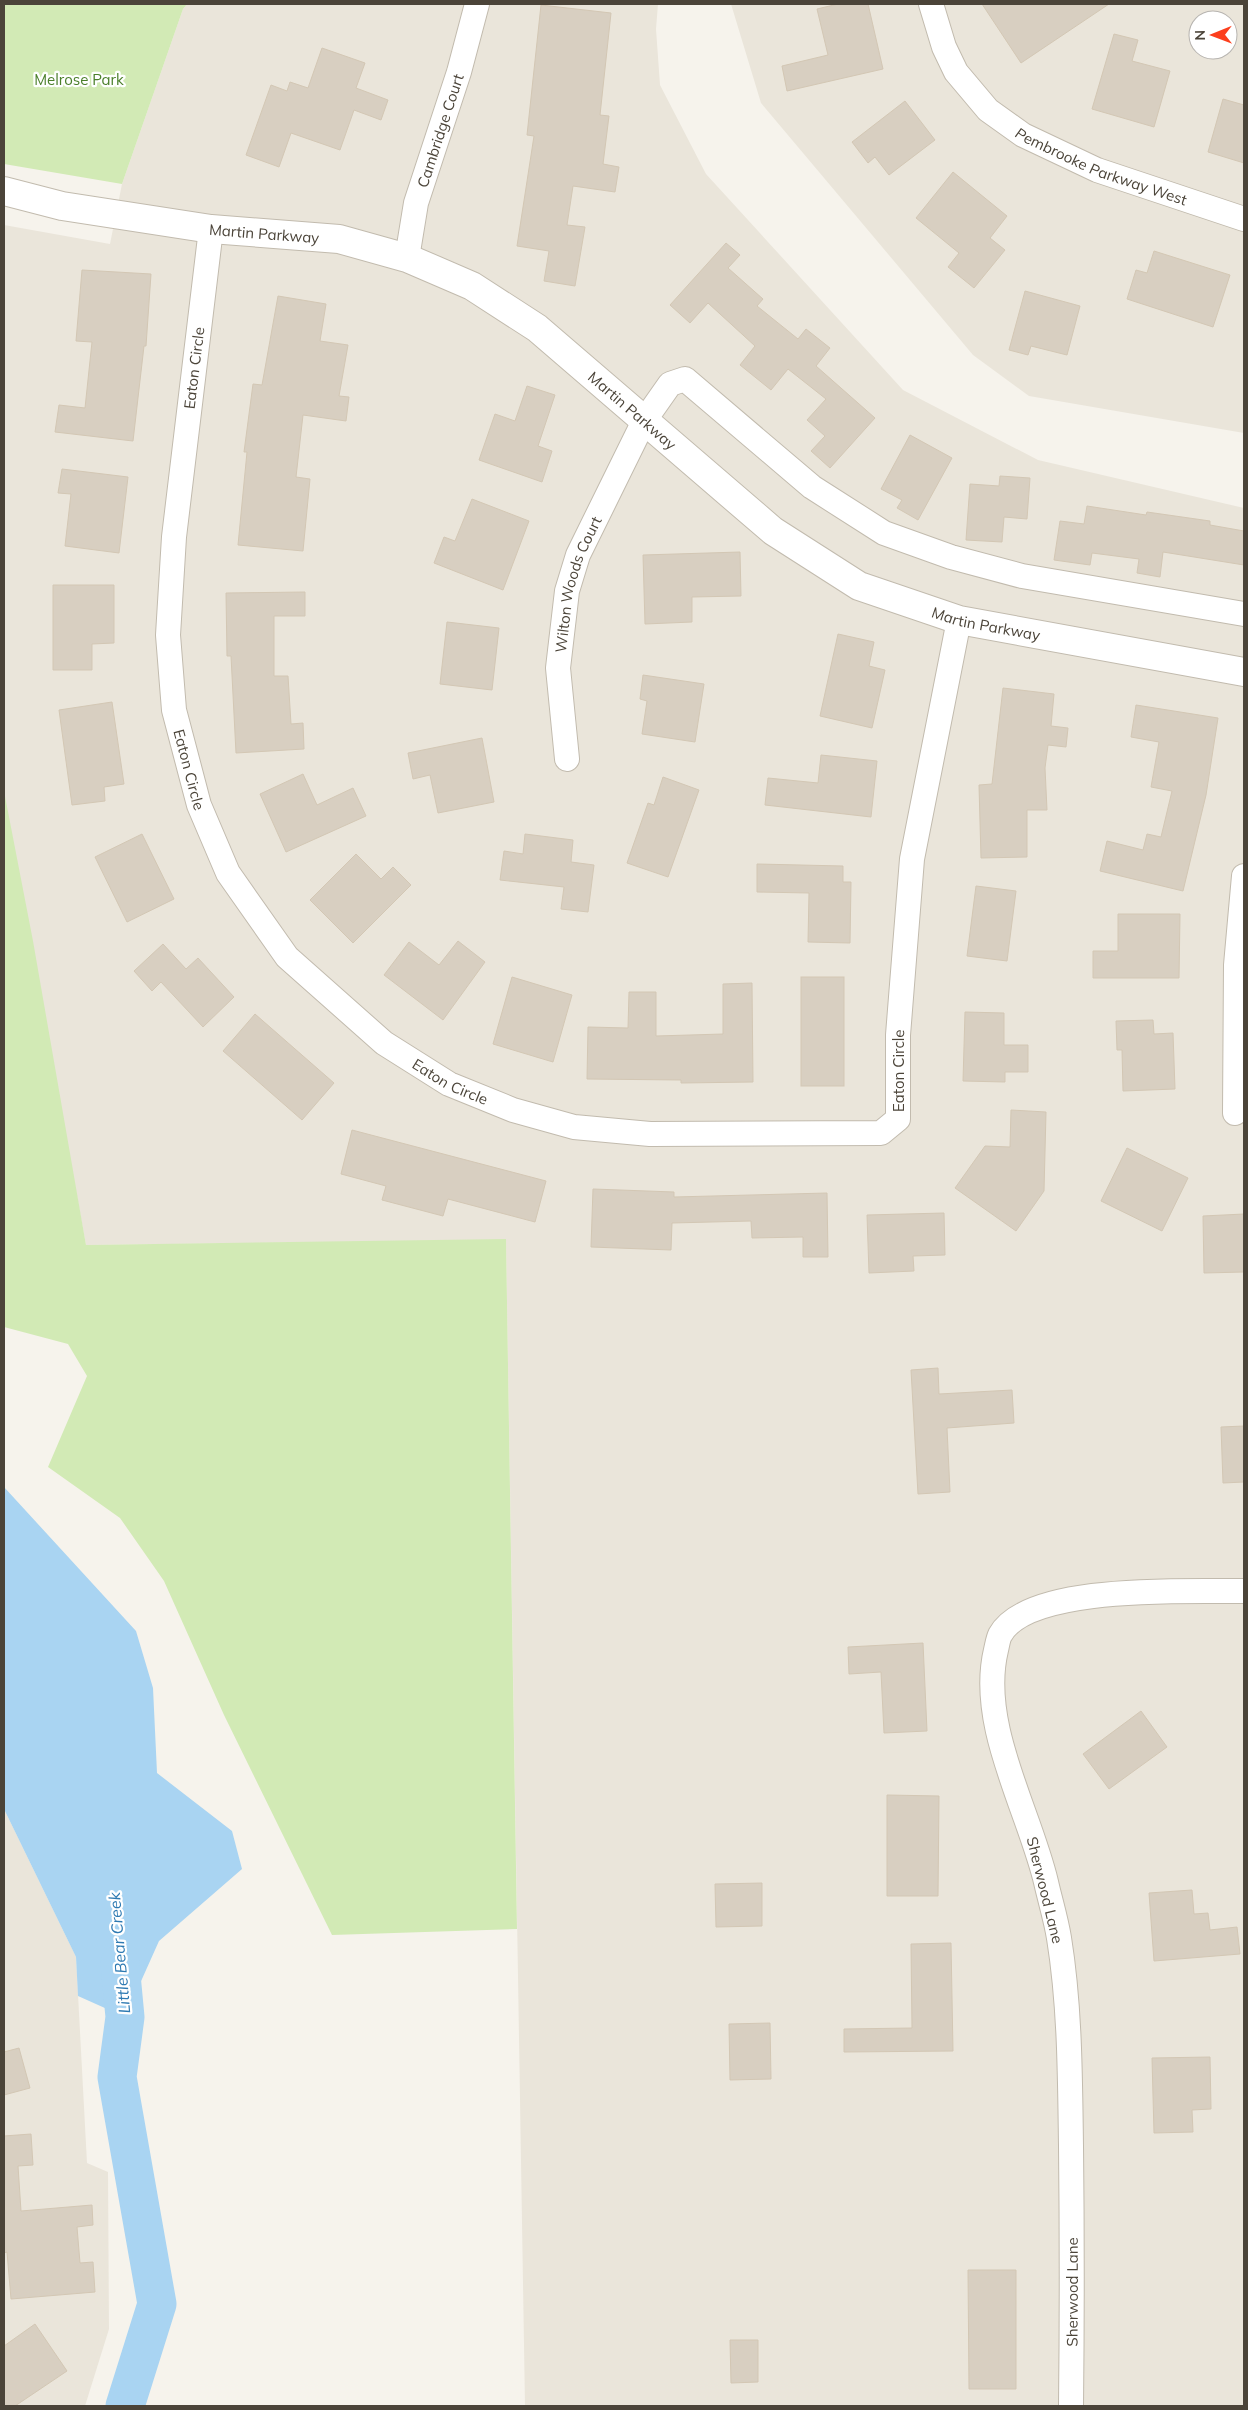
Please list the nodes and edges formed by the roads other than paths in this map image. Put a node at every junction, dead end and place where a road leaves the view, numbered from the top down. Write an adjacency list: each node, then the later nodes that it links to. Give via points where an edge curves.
1 (477, 4): 6 (street, Cambridge Court, via 459,72 416,203)
2 (931, 4): 4 (street, Pembrooke Parkway West, via 944,47 956,72 988,110 1023,134 1097,170)
3 (4, 191): 5 (street, Martin Parkway, via 62,206)
4 (1244, 219)
5 (211, 229): 6 (street, Martin Parkway, via 338,240); 9 (street, Eaton Circle, via 174,538 168,635 174,710 199,805 228,873 287,957 384,1043 449,1084 513,1110 574,1127 650,1134 881,1133 898,1119 898,1035 912,858)
6 (407, 258): 7 (street, Martin Parkway, via 472,286 537,328)
7 (644, 421): 8 (street, Wilton Woods Court, via 670,384 685,379 812,486 884,532 951,557 1022,576); 9 (street, Martin Parkway, via 773,532 859,586); 11 (street, Wilton Woods Court, via 578,555 567,591 558,668)
8 (1244, 614)
9 (958, 620): 10 (street, Martin Parkway)
10 (1244, 672)
11 (567, 759)
12 (1244, 876): 13 (street, via 1236,965)
13 (1235, 1113)
14 (1244, 1591): 15 (street, Sherwood Lane, via 1124,1592 1038,1607 1015,1620 1000,1635 993,1662 992,1693 999,1736 1045,1877 1059,1937 1063,1974 1070,2084)
15 (1071, 2406)

